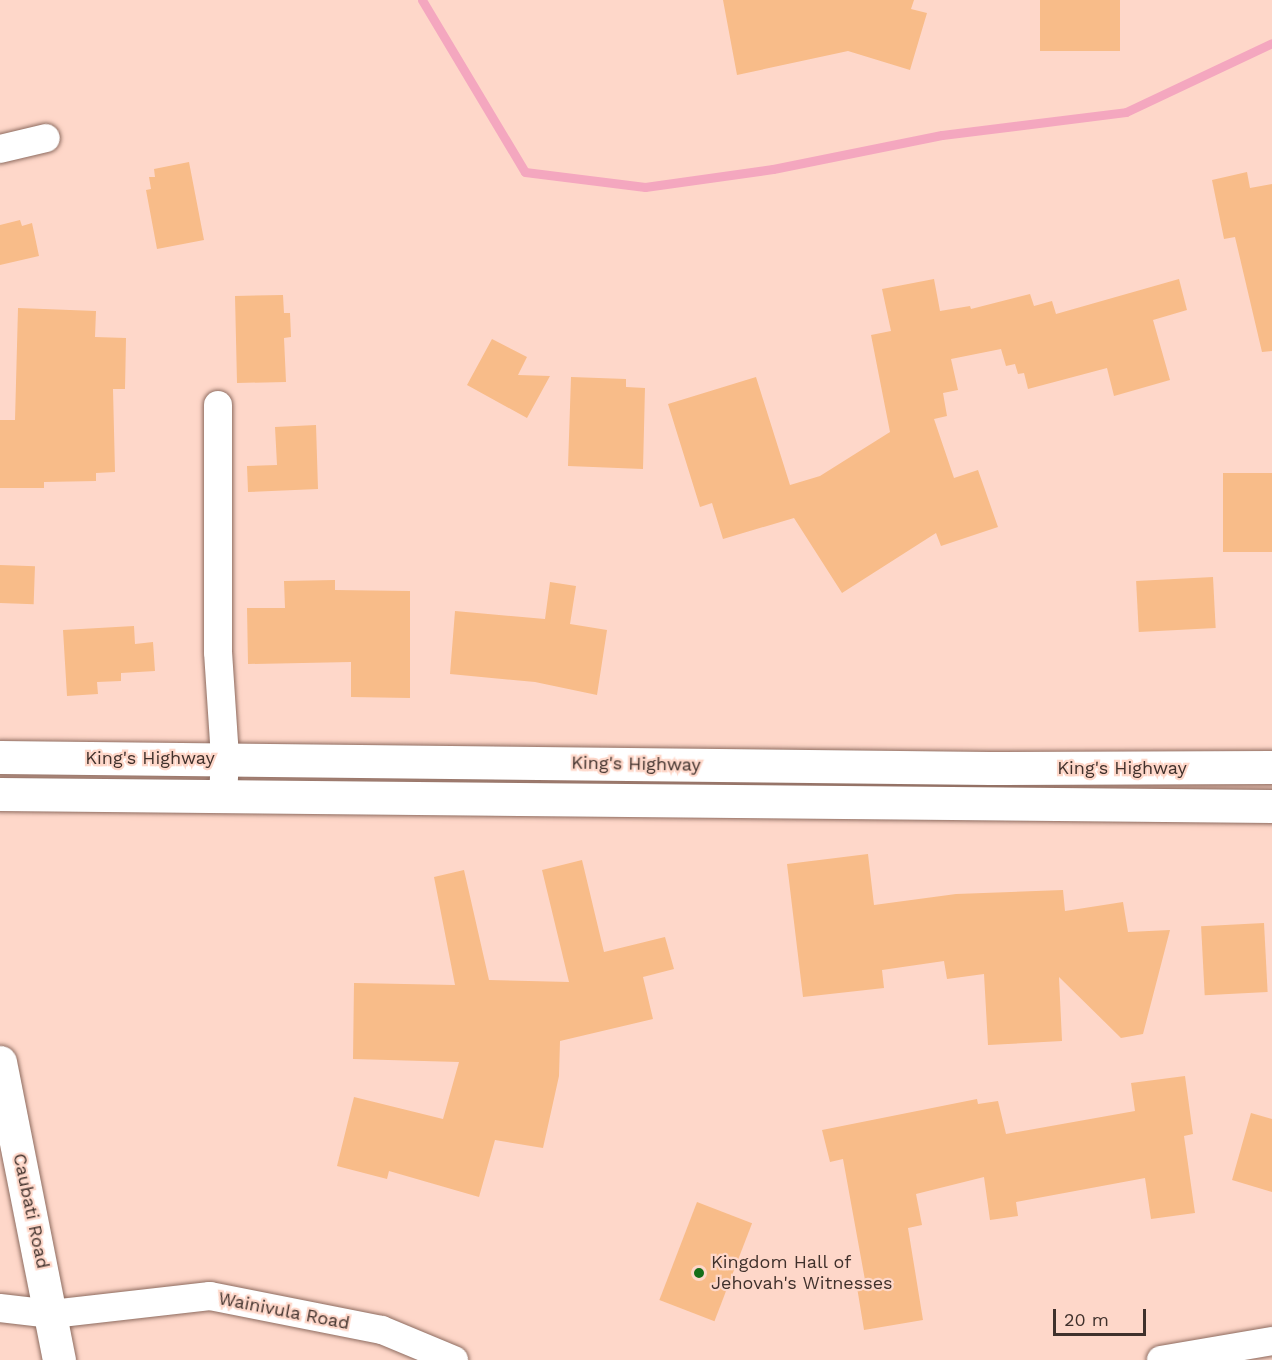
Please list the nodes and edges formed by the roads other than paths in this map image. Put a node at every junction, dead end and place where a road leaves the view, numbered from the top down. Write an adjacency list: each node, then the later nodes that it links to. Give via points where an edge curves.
1 (46, 138): 2 (street)
2 (0, 149)
3 (218, 405): 5 (street, via 218,652)
4 (0, 757): 5 (main road, King's Highway)
5 (225, 758): 6 (main road, King's Highway, via 990,768); 8 (street)
6 (1272, 767)
7 (0, 794): 8 (main road, King's Highway)
8 (223, 795): 9 (main road, King's Highway)
9 (1272, 806)
10 (0, 1062): 12 (main road, Caubati Road)
11 (0, 1308): 12 (street, Wainivula Road)
12 (52, 1314): 14 (main road, Caubati Road); 15 (street, Wainivula Road, via 210,1296 382,1330)
13 (1272, 1341): 16 (street)
14 (59, 1360)
15 (454, 1360)
16 (1161, 1360)

